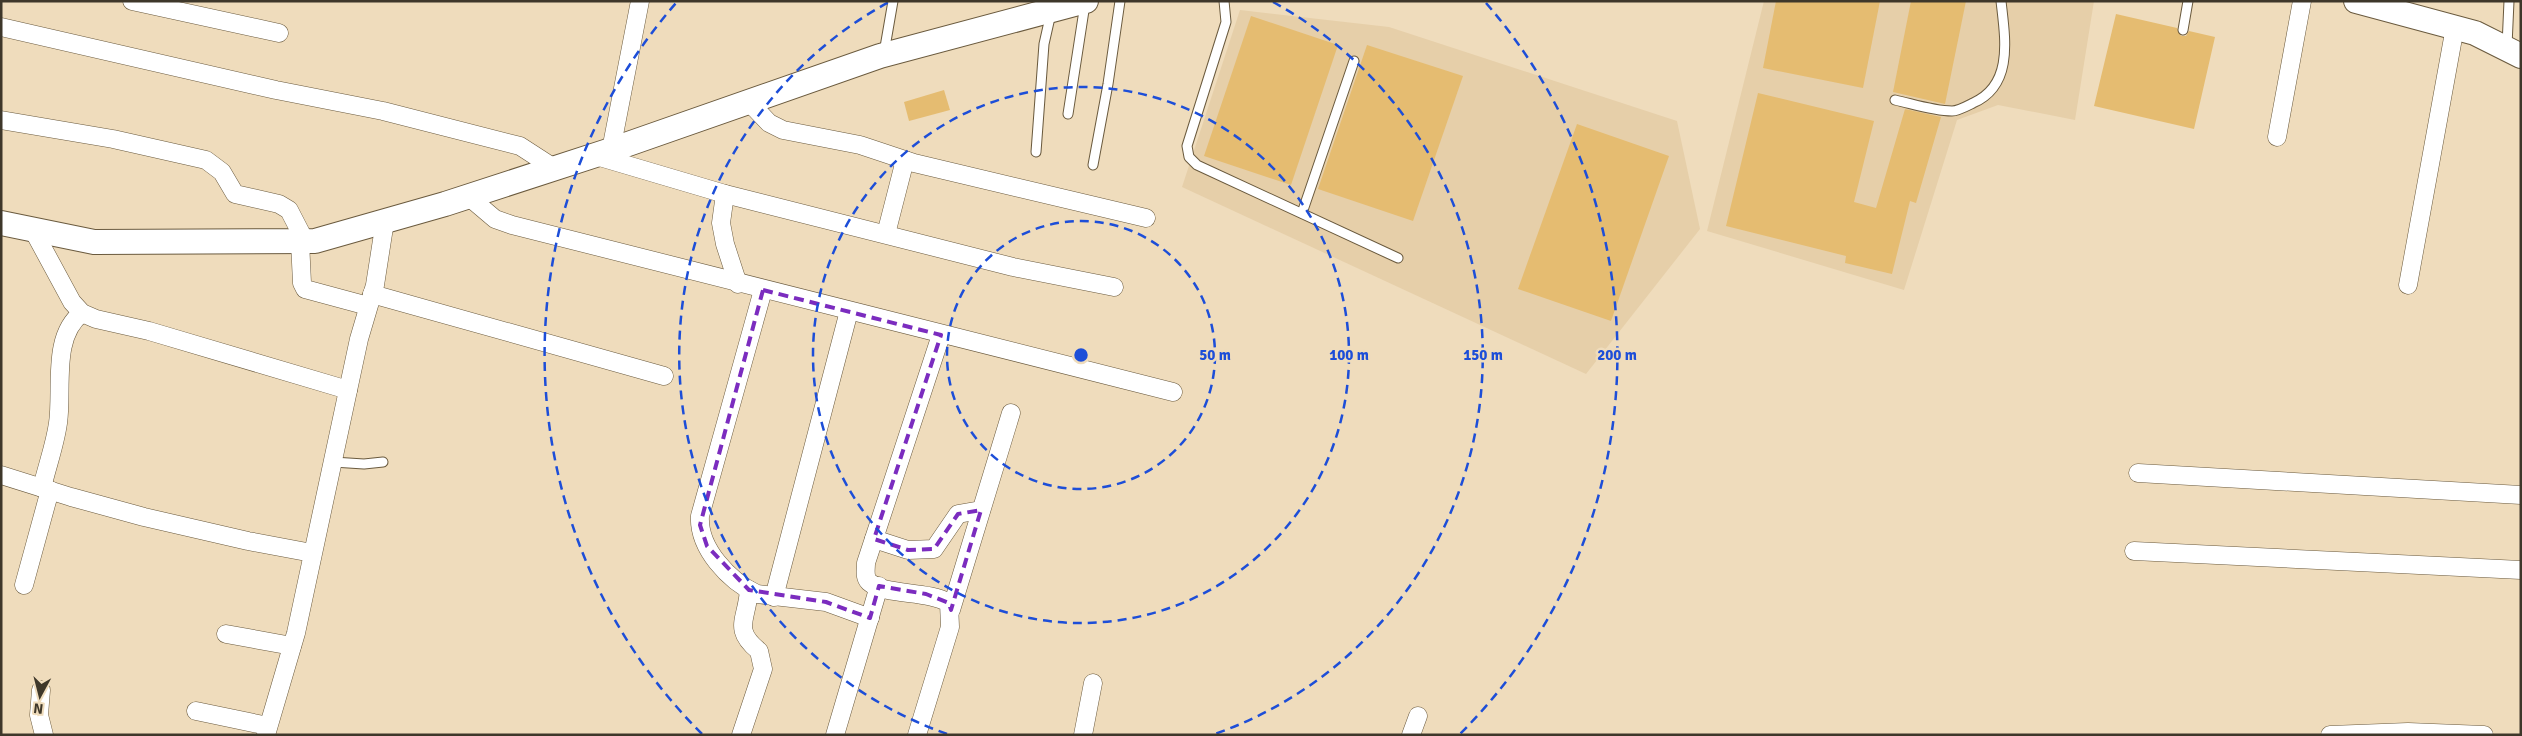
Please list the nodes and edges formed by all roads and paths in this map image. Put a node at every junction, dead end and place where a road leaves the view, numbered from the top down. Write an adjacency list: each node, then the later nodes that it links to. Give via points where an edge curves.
1 (132, 1): 16 (street)
2 (640, 1): 26 (street)
3 (893, 1): 18 (lane)
4 (1086, 1): 12 (main road); 22 (lane)
5 (1120, 1): 28 (lane)
6 (1224, 1): 32 (lane, via 1226,22 1187,146 1188,156 1197,165)
7 (2001, 1): 20 (lane, via 2005,62 1998,81 1981,99 1953,112)
8 (2188, 1): 15 (lane)
9 (2302, 1): 24 (street)
10 (2356, 1): 14 (main road)
11 (2509, 1): 17 (lane)
12 (1052, 11): 18 (main road); 25 (lane, via 1044,44)
13 (1, 27): 29 (street, via 383,111 520,146)
14 (2455, 27): 17 (main road); 41 (street)
15 (2183, 30)
16 (279, 33)
17 (2514, 52)
18 (884, 56): 21 (main road)
19 (1354, 61): 32 (lane)
20 (1895, 100)
21 (749, 102): 26 (main road); 27 (street, via 769,123 782,130 860,144)
22 (1068, 114)
23 (1, 120): 38 (street, via 113,139 206,160 222,172 235,194 279,204 289,210)
24 (2277, 137)
25 (1036, 152)
26 (602, 153): 29 (main road); 30 (street)
27 (904, 160): 33 (street); 37 (street)
28 (1093, 165)
29 (554, 168): 31 (main road)
30 (725, 194): 37 (street); 40 (street, via 722,230)
31 (468, 197): 34 (main road); 40 (street, via 495,219 512,226)
32 (1302, 213): 39 (lane)
33 (1146, 218)
34 (385, 221): 38 (main road, via 315,241); 44 (street)
35 (1, 223): 36 (main road)
36 (33, 230): 38 (main road, via 94,242); 46 (street, via 72,302)
37 (886, 234): 42 (street, via 1043,274)
38 (303, 241): 44 (street, via 304,289)
39 (1398, 258)
40 (738, 284): 43 (street)
41 (2408, 285)
42 (1114, 287)
43 (764, 290): 45 (street); 65 (street, via 702,507 700,525 706,546)
44 (370, 300): 48 (street); 49 (street)
45 (849, 311): 47 (street); 66 (street)
46 (82, 313): 49 (street); 56 (street, via 74,320 64,348 59,373 58,423)
47 (941, 335): 50 (street); 59 (street)
48 (664, 376)
49 (348, 390): 52 (street)
50 (1173, 392)
51 (1011, 413): 58 (street)
52 (333, 462): 53 (lane); 61 (street)
53 (384, 462)
54 (2138, 473): 57 (street)
55 (1, 475): 56 (street)
56 (46, 489): 61 (street, via 144,517); 63 (street)
57 (2521, 495)
58 (981, 510): 59 (street, via 958,514 934,549 908,550); 67 (street)
59 (874, 539): 64 (street, via 865,574 869,582)
60 (2134, 551): 62 (street)
61 (312, 553): 70 (street)
62 (2521, 570)
63 (24, 585)
64 (879, 586): 67 (street, via 926,594 949,603); 68 (street)
65 (748, 590): 66 (street); 77 (street, via 742,632 759,651 763,669)
66 (774, 596): 68 (street, via 826,602)
67 (951, 610): 79 (street, via 950,627)
68 (870, 618): 78 (street)
69 (226, 634): 70 (street)
70 (292, 646): 75 (street)
71 (1093, 683): 80 (street)
72 (41, 690): 76 (street, via 39,715)
73 (196, 710): 75 (street)
74 (1418, 716): 81 (street)
75 (267, 730)
76 (44, 735)
77 (741, 735)
78 (835, 735)
79 (917, 735)
80 (1084, 735)
81 (1411, 735)
82 (2330, 735): 83 (street, via 2408,732)
83 (2484, 735)

